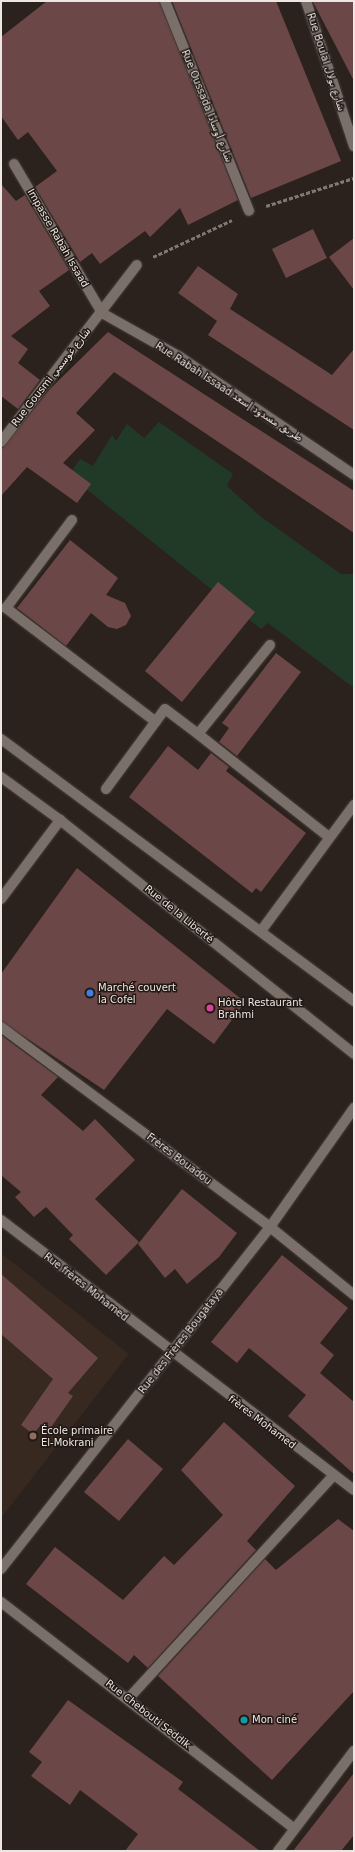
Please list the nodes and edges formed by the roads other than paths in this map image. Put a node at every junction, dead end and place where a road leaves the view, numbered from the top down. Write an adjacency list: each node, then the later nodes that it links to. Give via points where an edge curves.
1 (165, 1): 5 (street, Rue Oussada شارع أوسادا)
2 (306, 1): 3 (street, Rue Boulal شارع بولال)
3 (354, 146)
4 (14, 164): 7 (street, Impasse Rabah Issaad)
5 (249, 211)
6 (137, 265): 7 (street, Rue Gousmi شارع غوسمي)
7 (102, 313): 8 (street, Rue Gousmi شارع غوسمي); 9 (street, Rue Rabah Issaad طريق مسدود إسعد, via 180,357)
8 (1, 442)
9 (354, 476)
10 (72, 520): 12 (street, via 6,608)
11 (270, 645): 13 (street)
12 (156, 722): 13 (street, via 165,709); 16 (street)
13 (198, 734): 19 (street)
14 (1, 739): 21 (street)
15 (1, 777): 18 (street, Rue de la Liberté)
16 (106, 789)
17 (354, 805): 19 (street)
18 (60, 820): 20 (street); 24 (street, Rue de la Liberté)
19 (329, 837): 21 (street)
20 (1, 899)
21 (261, 931): 22 (street)
22 (354, 1002)
23 (1, 1027): 27 (street, Frères Bouadou)
24 (354, 1054)
25 (354, 1108): 27 (street, Rue des Frères Bougataya)
26 (1, 1220): 29 (street, Rue frères Mohamed)
27 (270, 1227): 28 (street, Frères Bouadou); 29 (street, Rue des Frères Bougataya)
28 (354, 1295)
29 (171, 1353): 30 (street, frères Mohamed); 32 (street, Rue des Frères Bougataya)
30 (334, 1475): 31 (street, frères Mohamed); 34 (street)
31 (354, 1490)
32 (1, 1569)
33 (1, 1602): 34 (street, Rue Chebouti Seddik)
34 (128, 1699): 36 (street, Rue Chebouti Seddik)
35 (354, 1751): 36 (street)
36 (293, 1828): 37 (street)
37 (278, 1851)

